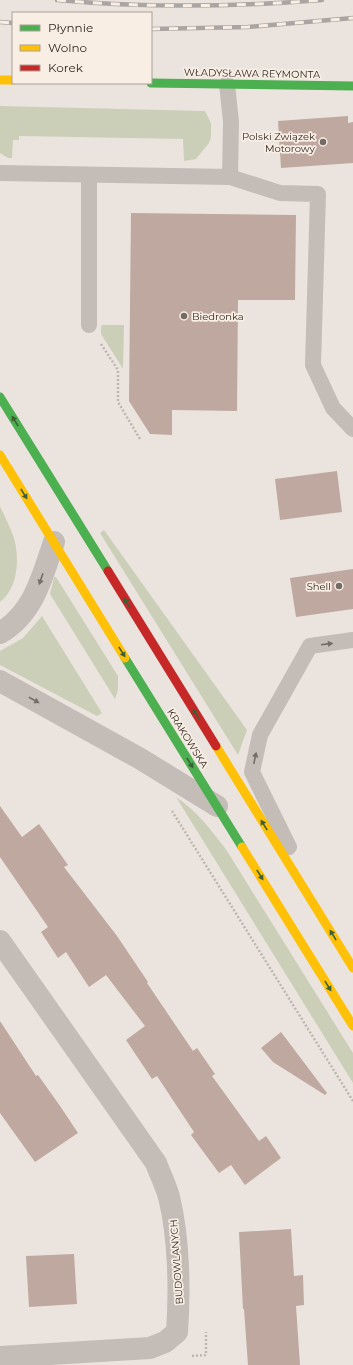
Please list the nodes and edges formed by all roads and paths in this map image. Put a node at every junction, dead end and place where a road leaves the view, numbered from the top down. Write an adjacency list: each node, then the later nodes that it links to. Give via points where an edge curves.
1 (0, 80): 2 (main road)
2 (12, 80)
3 (152, 83): 4 (main road, WŁADYSŁAWA REYMONTA)
4 (227, 84): 5 (main road, WŁADYSŁAWA REYMONTA); 8 (lane, via 231,122)
5 (353, 86)
6 (0, 173): 7 (lane)
7 (89, 175): 8 (lane); 9 (lane)
8 (230, 177): 11 (lane, via 280,193 318,194 313,364 333,408)
9 (89, 325): 12 (path, via 118,370 118,402)
10 (0, 398): 20 (main road, KRAKOWSKA, one-way to 10)
11 (353, 429)
12 (140, 440)
13 (2, 458): 14 (main road, KRAKOWSKA, one-way to 14)
14 (54, 542): 15 (street, one-way to 15, via 32,600 24,613); 18 (main road, KRAKOWSKA, one-way to 18)
15 (0, 633)
16 (353, 640): 20 (lane, one-way to 16, via 252,772 260,735 310,646)
17 (0, 680): 18 (street, one-way to 18, via 139,758)
18 (217, 806): 23 (main road, KRAKOWSKA, one-way to 23)
19 (171, 809): 24 (path)
20 (324, 921): 22 (main road, KRAKOWSKA, one-way to 20)
21 (0, 941): 27 (street, BUDOWLANYCH, via 156,1163 169,1196 175,1228 179,1307 177,1332 165,1342 150,1348)
22 (353, 968)
23 (353, 1026)
24 (353, 1101)
25 (205, 1327): 26 (path, via 206,1355)
26 (190, 1356)
27 (0, 1357)

